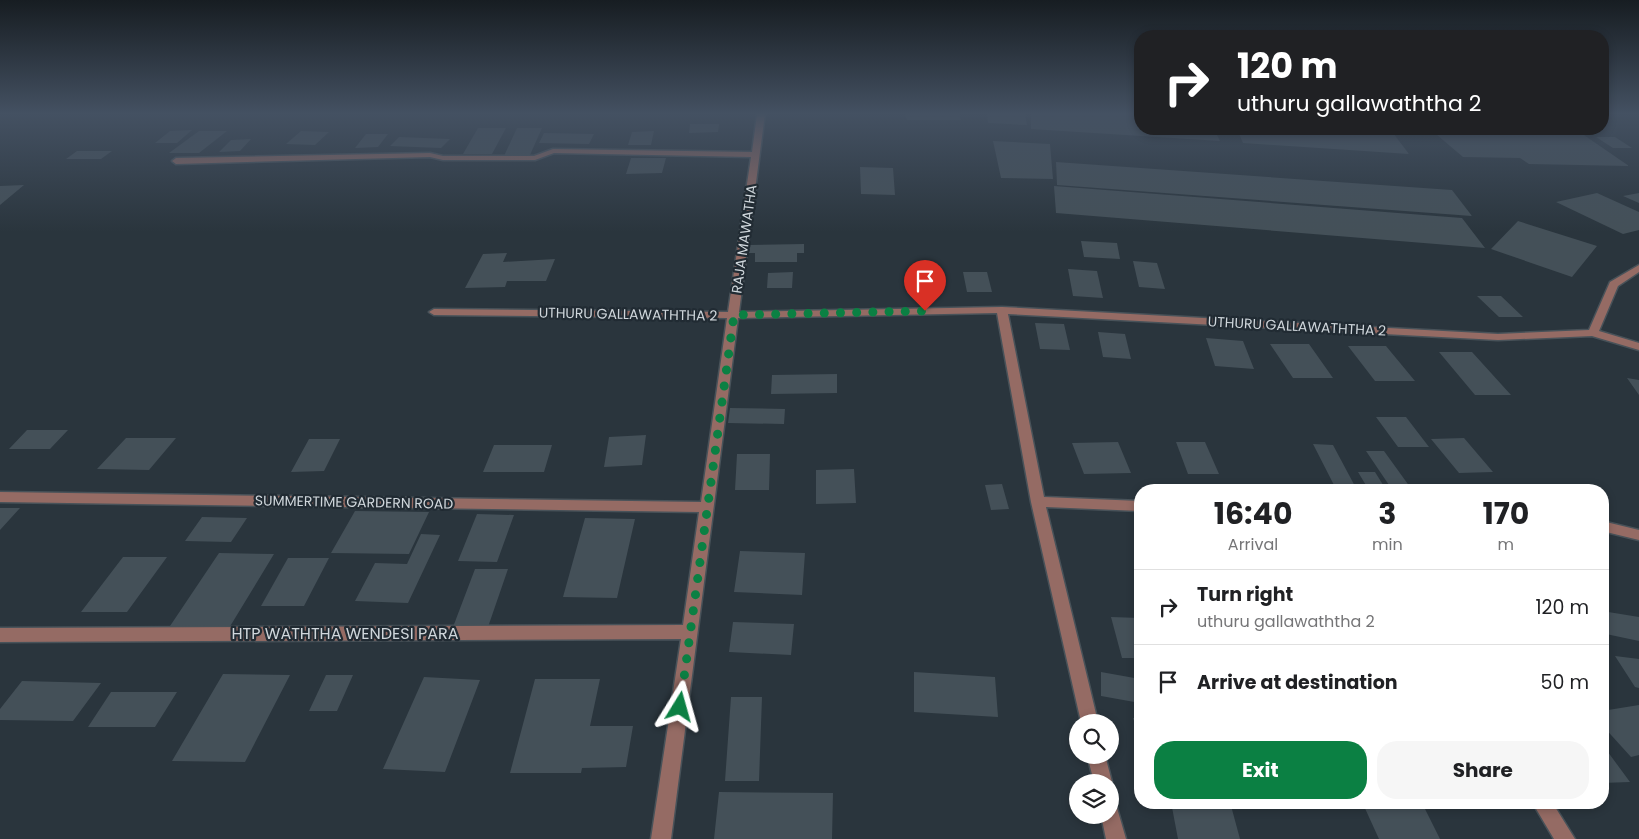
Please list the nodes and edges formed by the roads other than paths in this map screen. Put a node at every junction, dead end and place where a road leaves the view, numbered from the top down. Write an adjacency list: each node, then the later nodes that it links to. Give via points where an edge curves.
1 (547, 153): 4 (street, via 535,158 443,158 430,155)
2 (662, 153): 3 (street)
3 (756, 155): 8 (street, RAJA MAWATHA)
4 (176, 161)
5 (1639, 268): 9 (street, via 1614,284)
6 (1002, 310): 8 (street, UTHURU GALLAWATHTHA 2); 9 (street, UTHURU GALLAWATHTHA 2, via 1498,337); 12 (street)
7 (434, 312): 8 (street, UTHURU GALLAWATHTHA 2)
8 (734, 315): 14 (street, RAJA MAWATHA)
9 (1593, 333): 10 (street, UTHURU GALLAWATHTHA 2)
10 (1639, 347)
11 (0, 497): 14 (street, SUMMERTIME GARDERN ROAD)
12 (1038, 502): 13 (street); 19 (street)
13 (1134, 506)
14 (708, 507): 17 (street, RAJA MAWATHA)
15 (1609, 528): 16 (street)
16 (1639, 535)
17 (691, 632): 18 (street, HTP WATHTHA WENDESI PARA); 22 (street, RAJA MAWATHA)
18 (0, 635)
19 (1087, 714)
20 (1546, 809): 24 (street)
21 (1112, 824): 23 (street)
22 (661, 839)
23 (1116, 839)
24 (1565, 839)

